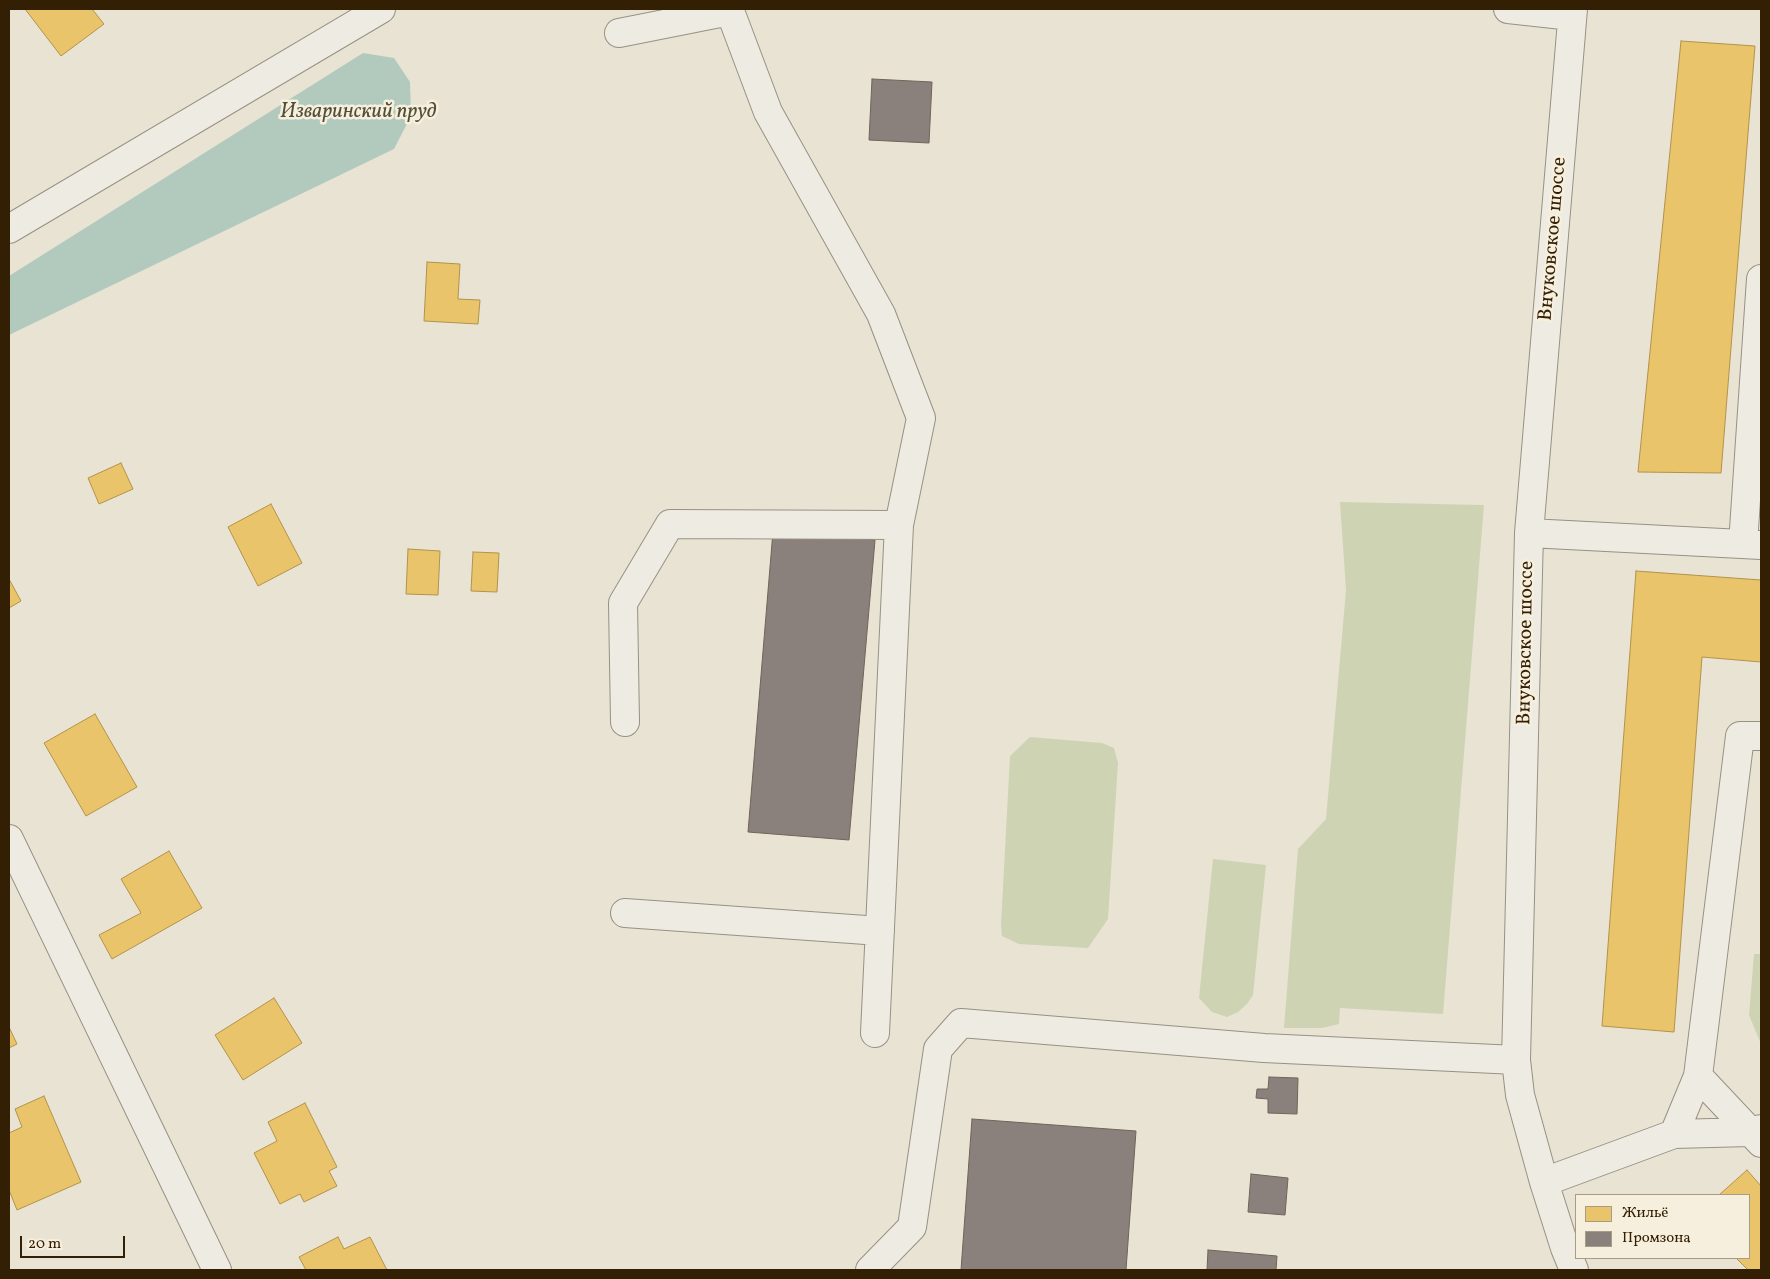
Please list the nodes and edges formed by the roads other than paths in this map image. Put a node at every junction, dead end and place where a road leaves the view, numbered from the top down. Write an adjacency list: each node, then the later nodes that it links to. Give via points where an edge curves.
1 (381, 9): 6 (street)
2 (1508, 9): 4 (street)
3 (729, 10): 5 (street); 8 (street, via 768,112 881,314 921,418)
4 (1573, 12): 9 (street, Внуковское шоссе)
5 (619, 33)
6 (9, 230)
7 (1761, 279): 10 (street)
8 (899, 525): 11 (street, via 670,524 623,603); 15 (street)
9 (1529, 533): 10 (street); 17 (street, Внуковское шоссе)
10 (1752, 544)
11 (625, 722)
12 (1761, 736): 18 (street, via 1740,736)
13 (9, 839): 22 (street)
14 (625, 913): 15 (street)
15 (880, 931): 16 (street)
16 (875, 1033)
17 (1516, 1060): 21 (street, Внуковское шоссе, via 1520,1095); 23 (street, via 1264,1048 961,1023 938,1049 912,1227)
18 (1698, 1076): 19 (street); 20 (street)
19 (1674, 1134): 20 (street); 21 (street)
20 (1757, 1135)
21 (1544, 1182): 24 (street, Внуковское шоссе)
22 (217, 1270)
23 (870, 1270)
24 (1574, 1270)

